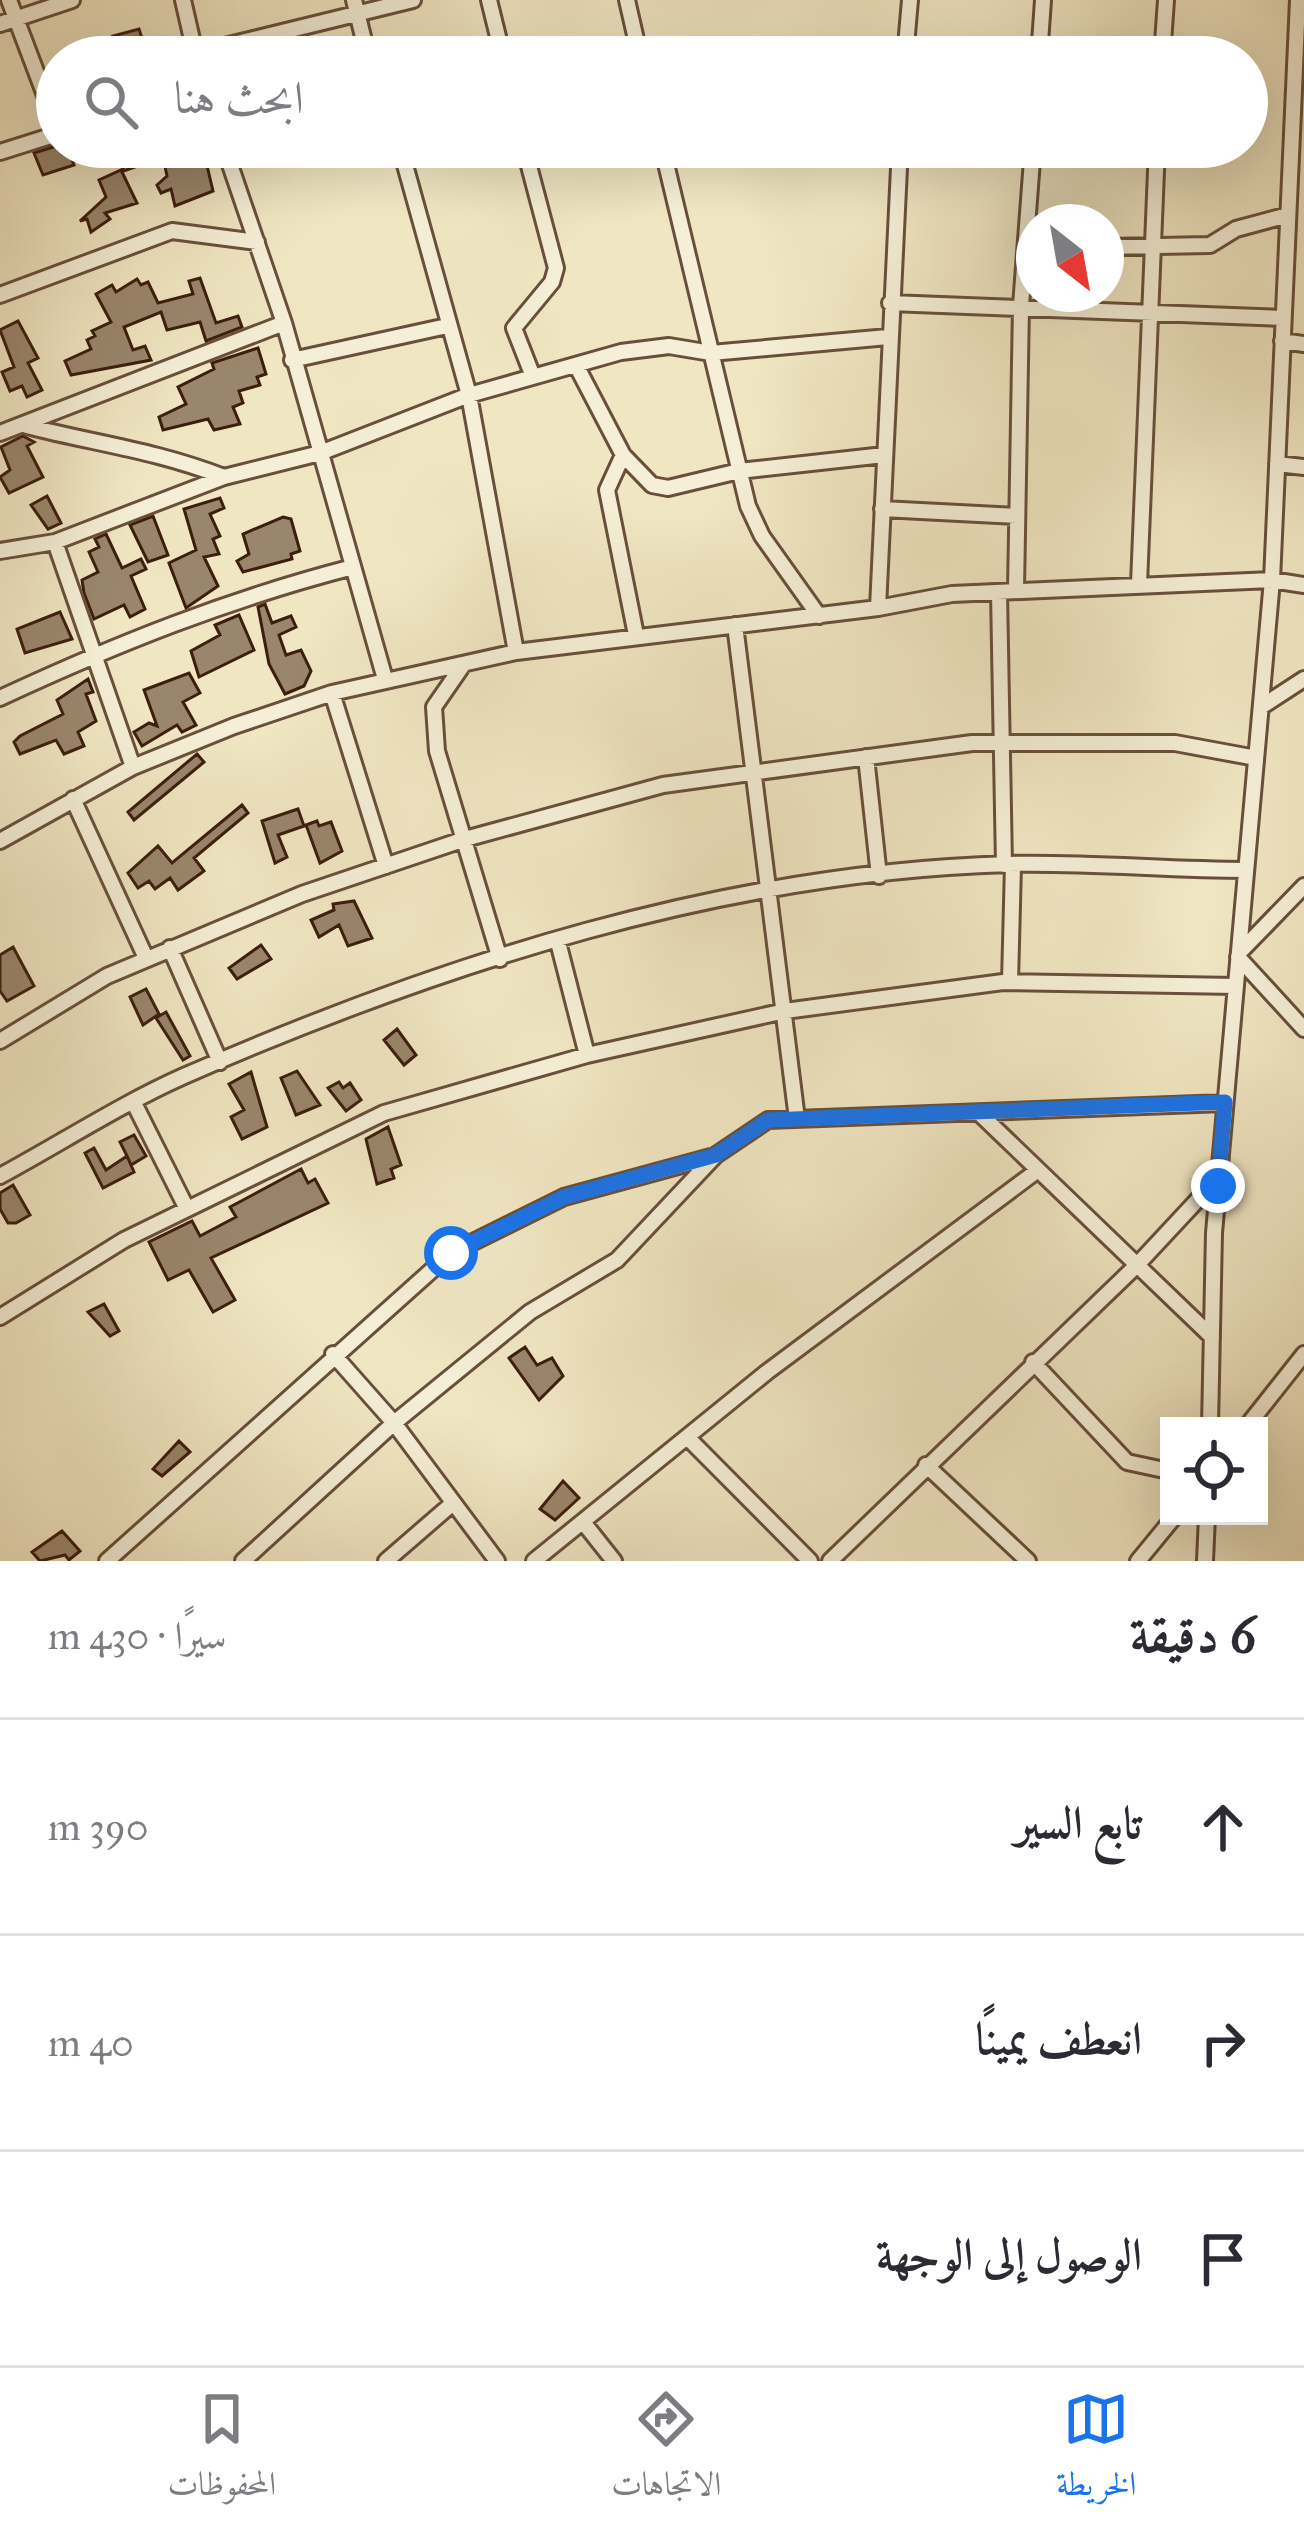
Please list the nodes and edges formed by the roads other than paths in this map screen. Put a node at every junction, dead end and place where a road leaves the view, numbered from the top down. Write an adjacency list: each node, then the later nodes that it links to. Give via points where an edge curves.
1 (9, 0): 13 (street)
2 (72, 0): 13 (street)
3 (183, 0): 16 (street)
4 (354, 0): 12 (street)
5 (413, 0): 12 (street)
6 (489, 0): 19 (street)
7 (627, 0): 20 (street)
8 (910, 0): 21 (street)
9 (1042, 0): 22 (street)
10 (1166, 0): 23 (street)
11 (1298, 0): 15 (street)
12 (358, 16): 17 (street); 18 (street)
13 (16, 17): 14 (street); 24 (street)
14 (0, 24)
15 (1300, 27): 25 (street)
16 (192, 36)
17 (275, 36)
18 (363, 36)
19 (498, 36)
20 (635, 36)
21 (907, 36)
22 (1040, 36)
23 (1163, 36)
24 (36, 72)
25 (1298, 131): 36 (street)
26 (36, 138): 27 (street)
27 (0, 152)
28 (231, 168): 37 (street)
29 (406, 168): 50 (street)
30 (530, 168): 57 (street, via 556,268 514,328)
31 (667, 168): 54 (street)
32 (899, 168): 43 (street)
33 (1032, 168): 35 (street)
34 (1155, 168): 41 (street)
35 (1031, 204)
36 (1288, 215): 38 (street); 41 (street, via 1210,245)
37 (257, 242): 42 (street, via 172,231); 49 (street)
38 (1287, 244): 39 (street); 48 (street)
39 (1304, 246)
40 (1124, 249): 41 (street)
41 (1150, 250): 47 (street)
42 (0, 295)
43 (890, 303): 44 (street); 51 (street)
44 (1016, 306)
45 (1021, 312): 69 (street)
46 (1124, 312): 47 (street)
47 (1146, 313): 48 (street); 74 (street)
48 (1283, 318): 52 (street)
49 (284, 323): 55 (street); 59 (street)
50 (447, 326): 55 (street); 58 (street)
51 (888, 337): 54 (street); 63 (street)
52 (1282, 341): 53 (street); 64 (street)
53 (1304, 344)
54 (711, 353): 56 (street, via 669,346); 66 (street)
55 (292, 359): 61 (street)
56 (576, 365): 57 (street); 62 (street)
57 (532, 374): 58 (street)
58 (469, 395): 61 (street); 83 (street)
59 (24, 425): 60 (street); 67 (street, via 145,448)
60 (0, 433)
61 (320, 453): 67 (street); 72 (street)
62 (622, 455): 66 (street, via 643,481 668,488); 81 (street, via 607,490)
63 (884, 455): 66 (street); 68 (street)
64 (1277, 464): 65 (street); 73 (street)
65 (1304, 467)
66 (739, 471): 79 (street, via 762,536)
67 (224, 477): 70 (street)
68 (881, 509): 69 (street); 78 (street)
69 (1017, 517): 76 (street)
70 (55, 542): 71 (street); 82 (street)
71 (0, 551)
72 (352, 567): 82 (street, via 245,595); 85 (street)
73 (1272, 580): 74 (street); 75 (street); 89 (street)
74 (1139, 584): 76 (street)
75 (1304, 585)
76 (1016, 590): 77 (street)
77 (999, 592): 78 (street); 90 (street)
78 (878, 608): 79 (street)
79 (819, 616): 80 (street)
80 (735, 625): 81 (street); 94 (street)
81 (637, 635): 83 (street)
82 (97, 651): 88 (street); 93 (street)
83 (516, 652): 84 (street)
84 (463, 665): 85 (street); 96 (street, via 434,707 437,751)
85 (385, 679): 87 (street)
86 (1304, 679): 89 (street)
87 (332, 693): 93 (street); 99 (street)
88 (0, 698)
89 (1261, 706): 92 (street)
90 (1002, 742): 91 (street); 92 (street, via 1175,743); 98 (street)
91 (866, 757): 94 (street); 101 (street)
92 (1256, 758): 100 (street)
93 (133, 767): 95 (street)
94 (754, 772): 96 (street, via 663,785); 103 (street)
95 (73, 799): 97 (street); 107 (street)
96 (464, 840): 99 (street); 108 (street)
97 (0, 841)
98 (1009, 865): 100 (street); 101 (street); 109 (street)
99 (386, 866): 105 (street)
100 (1246, 870): 106 (street)
101 (879, 876): 103 (street)
102 (1304, 886): 106 (street)
103 (770, 893): 104 (street, via 675,907); 111 (street)
104 (558, 942): 108 (street); 114 (street)
105 (170, 948): 107 (street); 115 (street)
106 (1239, 955): 110 (street); 112 (street)
107 (146, 958): 113 (street, via 61,999)
108 (500, 959): 115 (street)
109 (1010, 982): 110 (street); 111 (street)
110 (1236, 986): 117 (street)
111 (785, 1011): 114 (street); 119 (street)
112 (1304, 1028)
113 (0, 1041)
114 (587, 1055): 124 (street, via 385,1113)
115 (220, 1062): 116 (street)
116 (134, 1102): 122 (street); 124 (street)
117 (1225, 1102): 118 (street); 123 (street)
118 (979, 1113): 119 (street); 121 (street)
119 (797, 1119): 120 (street, via 768,1120)
120 (716, 1155): 128 (street, via 564,1197 504,1223 451,1253); 133 (street, via 616,1260 530,1312)
121 (1038, 1170): 125 (street); 134 (street)
122 (0, 1176)
123 (1218, 1178): 125 (street); 127 (street)
124 (188, 1209): 126 (street)
125 (1137, 1264): 127 (street); 130 (street)
126 (0, 1317)
127 (1212, 1337): 131 (street)
128 (333, 1354): 133 (street); 141 (street)
129 (1304, 1354): 132 (street)
130 (1034, 1361): 135 (street); 136 (street, via 1127,1462)
131 (1210, 1417)
132 (1254, 1417)
133 (394, 1424): 137 (street); 142 (street)
134 (687, 1437): 138 (street); 147 (street)
135 (926, 1465): 148 (street); 149 (street)
136 (1160, 1469)
137 (453, 1503): 143 (street); 144 (street)
138 (583, 1522): 145 (street); 146 (street)
139 (1168, 1525): 150 (street)
140 (1207, 1525): 151 (street)
141 (106, 1561)
142 (243, 1561)
143 (386, 1561)
144 (497, 1561)
145 (534, 1561)
146 (614, 1561)
147 (810, 1561)
148 (830, 1561)
149 (1028, 1561)
150 (1138, 1561)
151 (1205, 1561)

